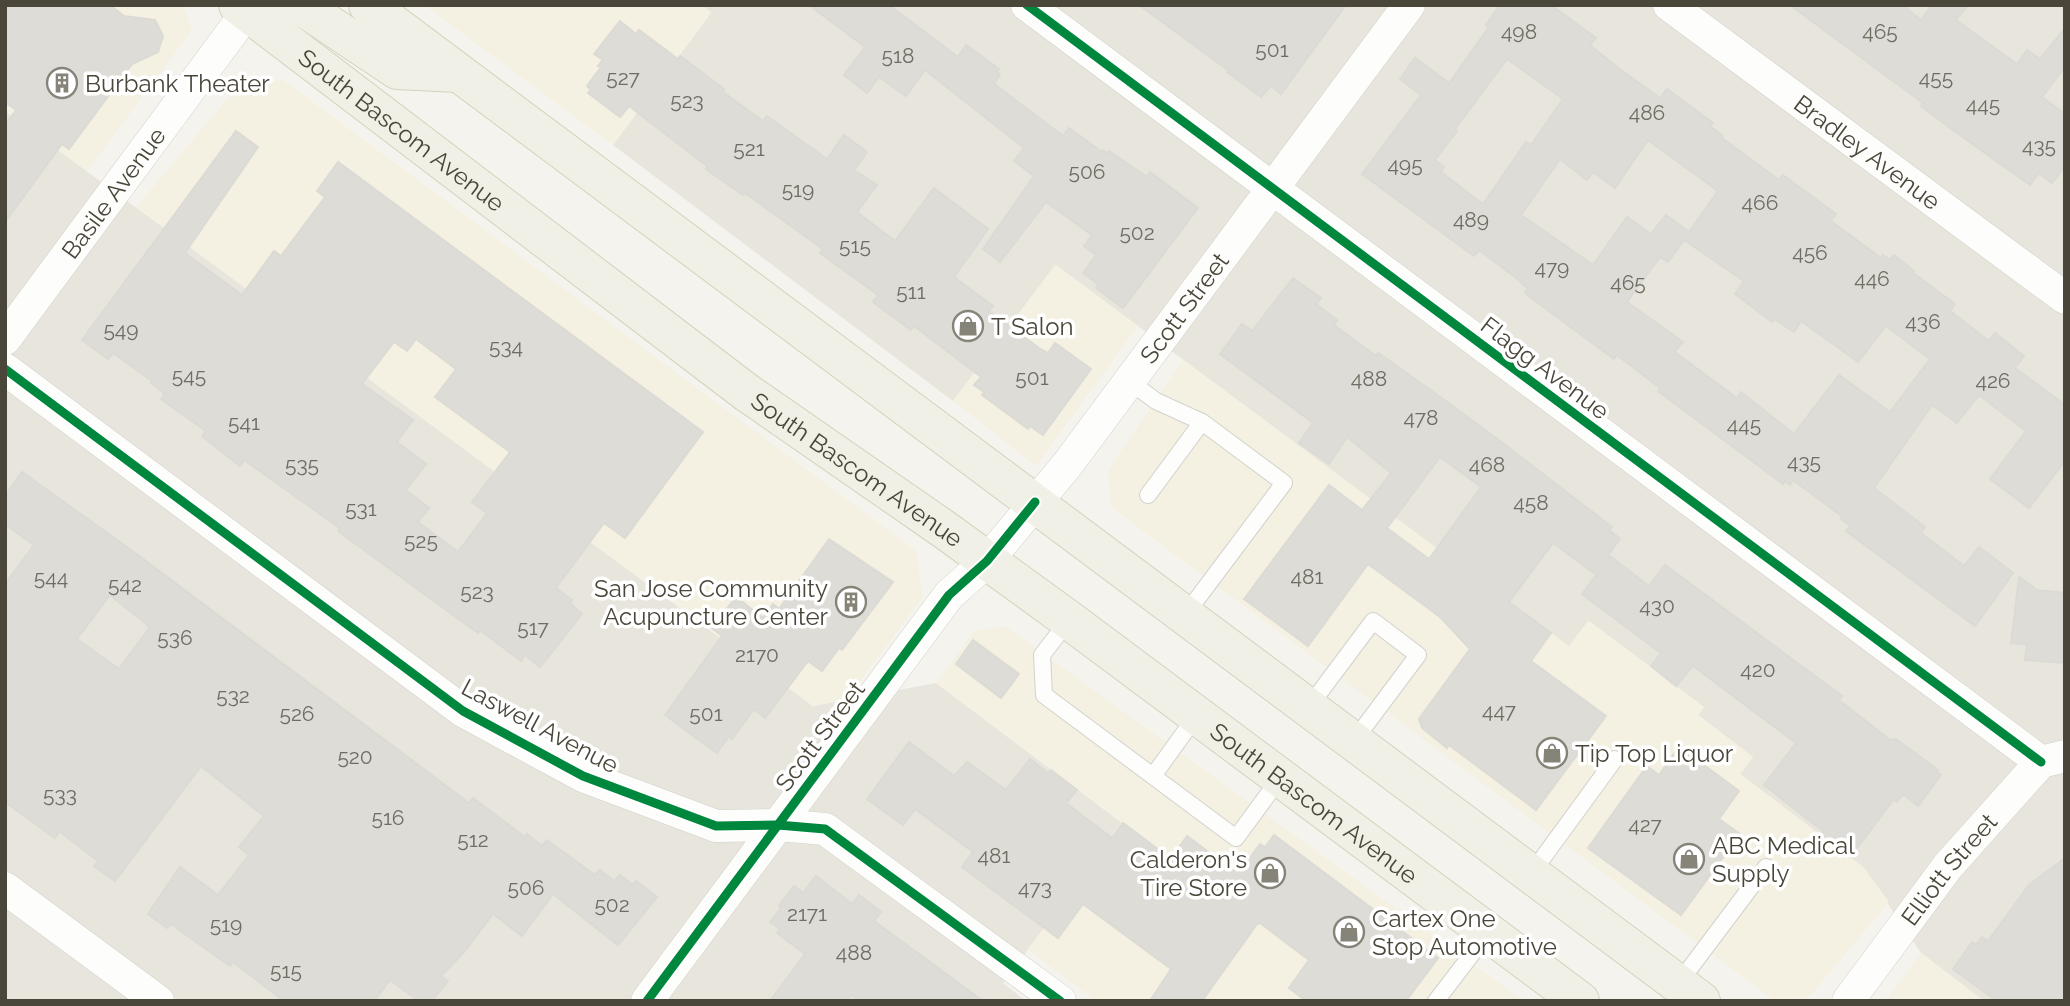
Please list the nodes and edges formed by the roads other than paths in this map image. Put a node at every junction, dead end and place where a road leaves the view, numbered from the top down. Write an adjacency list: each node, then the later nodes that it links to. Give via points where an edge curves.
1 (368, 5): 6 (main road)
2 (1027, 5): 7 (street, Flagg Avenue)
3 (1409, 5): 7 (street, Scott Street)
4 (1669, 5): 8 (street, Bradley Avenue)
5 (243, 9): 6 (main road, via 303,7 397,70); 9 (street, Basile Avenue); 15 (main road, South Bascom Avenue, via 746,392)
6 (458, 74): 14 (main road)
7 (1272, 188): 11 (street, Scott Street); 22 (street, Flagg Avenue)
8 (2065, 298)
9 (5, 339)
10 (5, 369): 25 (street, Laswell Avenue, via 463,711 583,776 716,827)
11 (1129, 381): 12 (lane, via 1156,401); 14 (street, Scott Street)
12 (1202, 422): 13 (lane); 16 (lane, via 1284,483)
13 (1148, 495)
14 (1034, 502): 15 (street, Scott Street); 16 (main road)
15 (987, 561): 17 (main road, South Bascom Avenue); 25 (street, Scott Street, via 949,594)
16 (1185, 615): 18 (main road)
17 (1069, 620): 19 (main road, South Bascom Avenue); 23 (lane, via 1042,654 1044,695)
18 (1308, 708): 20 (main road); 20 (lane, via 1373,621 1418,655)
19 (1197, 715): 23 (lane); 24 (main road, South Bascom Avenue)
20 (1353, 742): 27 (main road)
21 (1615, 759): 27 (lane)
22 (2053, 759): 36 (street, Elliott Street, via 1948,866)
23 (1153, 776): 24 (lane, via 1236,838)
24 (1280, 778): 29 (main road, South Bascom Avenue)
25 (778, 825): 32 (street, Scott Street); 33 (street, Laswell Avenue, via 825,829)
26 (1766, 867): 30 (lane)
27 (1531, 874): 30 (main road)
28 (5, 888): 31 (street)
29 (1488, 933): 34 (lane); 35 (main road, South Bascom Avenue)
30 (1690, 992)
31 (158, 1001)
32 (647, 1001)
33 (1060, 1001)
34 (1436, 1001)
35 (1580, 1001)
36 (1849, 1001)

